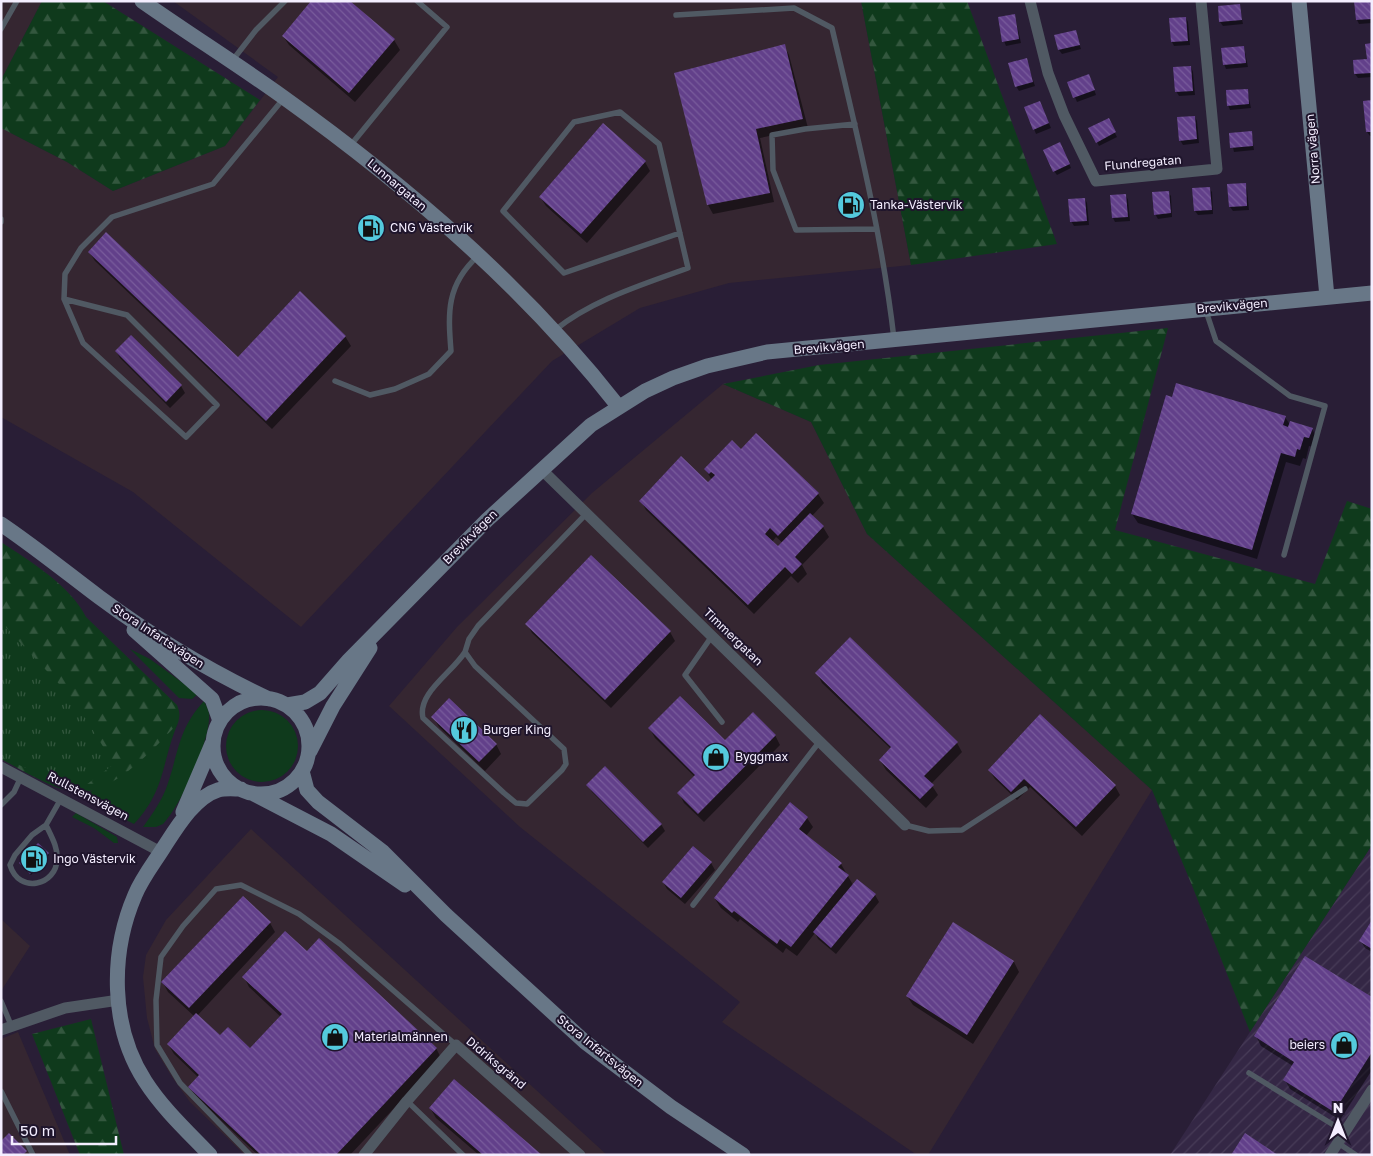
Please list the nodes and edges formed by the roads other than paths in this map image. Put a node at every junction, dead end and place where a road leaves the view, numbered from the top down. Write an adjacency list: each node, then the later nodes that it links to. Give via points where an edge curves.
1 (17, 1): 9 (lane)
2 (142, 1): 10 (street, Lunnargatan)
3 (285, 1): 10 (lane, via 256,30)
4 (417, 1): 13 (lane, via 447,27)
5 (1030, 1): 6 (street, Flundregatan, via 1048,73 1096,181 1217,170)
6 (1202, 1)
7 (1299, 1): 18 (street, Norra vägen)
8 (676, 15): 12 (lane, via 794,8 832,28)
9 (1, 29)
10 (232, 61): 11 (street, Lunnargatan)
11 (284, 98): 13 (street, Lunnargatan); 19 (lane, via 213,184 112,217 81,248 65,274)
12 (855, 124): 14 (lane); 14 (lane, via 804,128 772,136 773,170 796,230)
13 (349, 146): 16 (street, Lunnargatan)
14 (876, 229): 22 (lane)
15 (680, 233): 15 (lane, via 659,144 620,112 574,122 503,211 564,273); 21 (lane, via 688,268 610,297 572,316)
16 (479, 256): 21 (street, Lunnargatan); 23 (lane, via 470,263 451,296 448,311 450,351 429,374 395,389 370,395)
17 (1372, 293): 18 (street, Brevikvägen)
18 (1327, 297): 20 (street, Brevikvägen)
19 (64, 299): 19 (lane, via 83,342 186,437 217,405 127,315)
20 (1205, 309): 22 (street, Brevikvägen); 28 (lane, via 1216,341 1290,396 1325,406)
21 (555, 330): 24 (street, Lunnargatan)
22 (895, 341): 24 (street, Brevikvägen, via 743,356 674,378)
23 (335, 381)
24 (618, 406): 25 (street, Brevikvägen)
25 (541, 469): 26 (street, Timmergatan); 30 (street, Brevikvägen)
26 (587, 513): 31 (street, Timmergatan); 32 (lane, via 478,626)
27 (1, 524): 29 (street, Stora Infartsvägen)
28 (1284, 555)
29 (100, 598): 33 (street, Stora Infartsvägen, via 179,652); 35 (street, Stora Infartsvägen, via 158,654 212,699)
30 (383, 628): 34 (street, Brevikvägen, via 313,699); 39 (street, Brevikvägen, via 333,706)
31 (712, 636): 36 (lane, via 685,674); 38 (street, Timmergatan)
32 (465, 652): 32 (lane, via 458,664 425,697 421,710 424,718 504,794 516,803 527,804 562,770 566,764 564,749 475,666)
33 (269, 699): 34 (street); 35 (street, via 241,702)
34 (287, 705): 39 (street, via 305,726)
35 (220, 721): 37 (street)
36 (722, 722)
37 (214, 740): 44 (street, via 214,755 219,769 232,784); 49 (street)
38 (820, 741): 47 (street, Timmergatan); 51 (lane)
39 (309, 754): 41 (street)
40 (1, 767): 42 (street, Rullstensvägen)
41 (302, 771): 44 (street, via 280,790 260,794); 52 (street, Stora Infartsvägen, via 307,790 318,802 382,852)
42 (21, 777): 45 (street, Rullstensvägen); 46 (lane, via 14,792)
43 (1025, 789): 47 (lane, via 962,830 929,831)
44 (246, 791): 49 (street, via 220,789 203,797); 52 (street, Stora Infartsvägen, via 331,834)
45 (62, 797): 48 (lane); 50 (street, Rullstensvägen)
46 (1, 805)
47 (906, 825)
48 (46, 826): 48 (lane, via 32,835 10,865 12,873 22,883 34,885 55,869 58,861 56,849)
49 (175, 830): 50 (street)
50 (161, 852): 53 (street, via 145,875 127,914 118,960)
51 (693, 905)
52 (446, 915): 69 (street, Stora Infartsvägen, via 585,1042 671,1107)
53 (118, 1000): 55 (street, via 65,1008); 64 (street, via 128,1046 144,1080 164,1108)
54 (1, 1001): 55 (lane)
55 (6, 1027)
56 (456, 1046): 60 (street, Didriksgränd); 65 (lane, via 340,944 299,914 241,885 216,888 161,957 156,1000 157,1045 180,1083); 68 (street, Didriksgränd)
57 (1249, 1073): 61 (lane)
58 (1372, 1090): 61 (street)
59 (1, 1091): 63 (lane)
60 (407, 1101): 66 (street, Didriksgränd); 67 (lane)
61 (1345, 1132): 62 (street)
62 (1338, 1143): 70 (street); 71 (lane)
63 (33, 1155)
64 (210, 1155)
65 (250, 1155)
66 (364, 1155)
67 (463, 1155)
68 (580, 1155)
69 (742, 1155)
70 (1330, 1155)
71 (1356, 1155)

